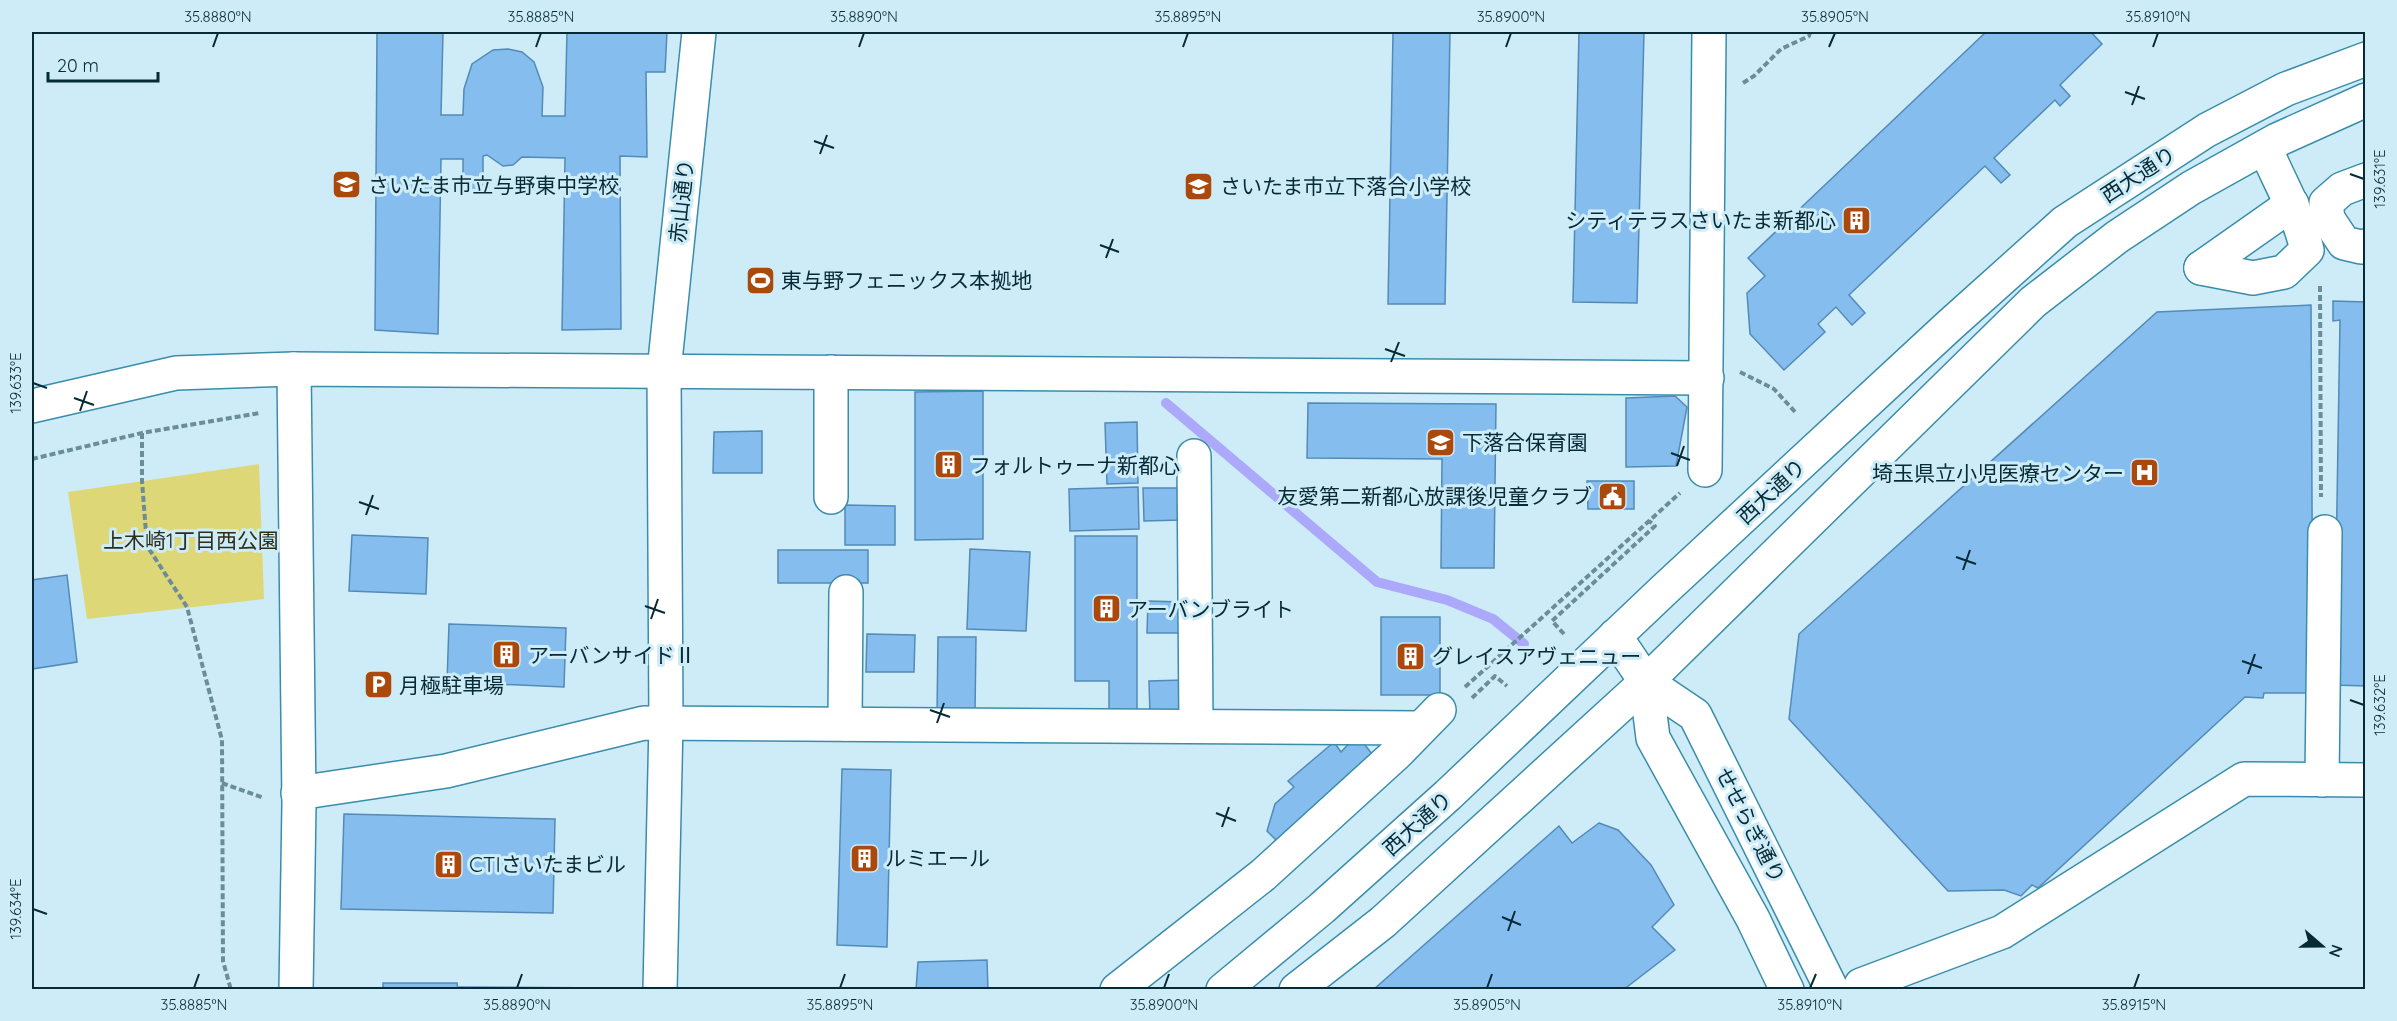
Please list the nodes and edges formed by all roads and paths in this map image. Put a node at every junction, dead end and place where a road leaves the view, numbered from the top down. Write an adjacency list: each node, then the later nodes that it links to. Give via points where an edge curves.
1 (699, 32): 13 (street, 赤山通り)
2 (1709, 32): 15 (street)
3 (1810, 32): 5 (path, via 1781,49)
4 (2366, 59): 28 (street, 西大通り, via 2286,89 2207,130 2064,222)
5 (1741, 84)
6 (2366, 100): 7 (street, 西大通り)
7 (2265, 147): 9 (street); 29 (street, 西大通り, via 2191,188 2117,237 2033,302)
8 (2366, 180): 10 (street, via 2342,189 2326,203 2328,219 2344,243)
9 (2292, 204)
10 (2366, 246)
11 (2320, 282): 24 (path)
12 (294, 369): 13 (street); 16 (street, via 176,373); 37 (street)
13 (664, 371): 14 (street); 31 (street, 赤山通り)
14 (831, 372): 15 (street); 23 (street)
15 (1719, 375): 18 (path, via 1744,372 1774,389); 22 (street)
16 (32, 406)
17 (263, 413): 19 (path)
18 (1797, 414)
19 (142, 433): 21 (path); 36 (path, via 147,546 187,607 222,740)
20 (1194, 456): 33 (street)
21 (32, 459)
22 (1705, 470): 25 (path)
23 (831, 497)
24 (2323, 520): 34 (street)
25 (1649, 521): 27 (path, via 1655,526 1552,621); 30 (path)
26 (846, 592): 32 (street)
27 (1564, 634)
28 (1615, 636): 29 (street, せせらぎ通り); 43 (street, 西大通り, via 1448,795)
29 (1646, 682): 38 (street, せせらぎ通り, via 1695,715); 44 (street, 西大通り, via 1383,922); 45 (street, せせらぎ通り, via 1653,738 1753,919)
30 (1429, 719): 33 (street); 42 (street, via 1263,875)
31 (666, 723): 32 (street); 37 (street, via 644,723 446,771); 41 (street, 赤山通り)
32 (845, 724): 33 (street)
33 (1196, 726)
34 (2322, 780): 35 (street); 38 (street, via 2244,779 2002,932)
35 (2366, 780)
36 (222, 783): 37 (path, via 276,805); 39 (path, via 223,961)
37 (298, 798): 40 (street)
38 (1852, 988)
39 (231, 990)
40 (296, 990)
41 (660, 990)
42 (1117, 990)
43 (1223, 990)
44 (1296, 990)
45 (1787, 990)

